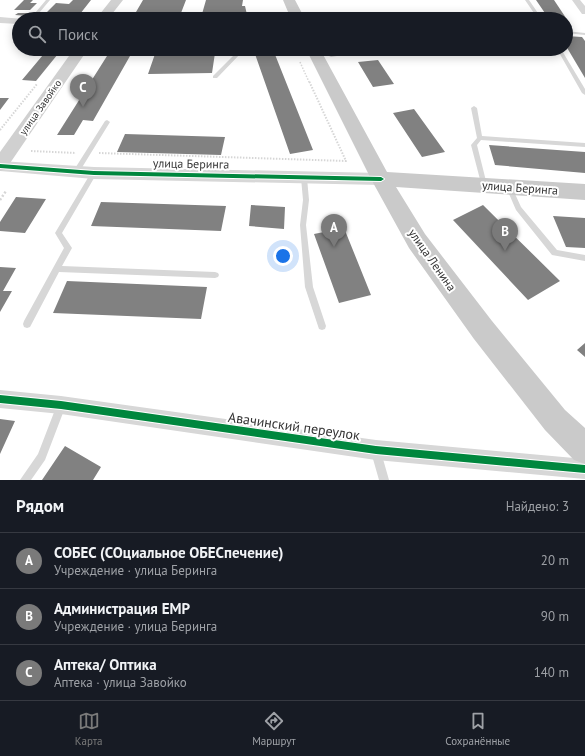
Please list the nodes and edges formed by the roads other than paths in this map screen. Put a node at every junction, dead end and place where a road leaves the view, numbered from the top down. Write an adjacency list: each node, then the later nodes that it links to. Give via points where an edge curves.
1 (48, 0): 6 (lane)
2 (117, 0): 7 (main road)
3 (289, 0): 8 (main road)
4 (527, 0): 9 (lane)
5 (576, 0): 10 (street)
6 (38, 12)
7 (108, 12)
8 (295, 12)
9 (535, 12)
10 (585, 12)
11 (0, 20): 12 (street)
12 (12, 21)
13 (573, 33): 14 (lane)
14 (585, 34)
15 (76, 56): 25 (main road, улица Завойко)
16 (236, 56): 19 (lane)
17 (318, 56): 29 (main road, улица Ленина)
18 (563, 56): 20 (lane)
19 (215, 77)
20 (585, 93)
21 (474, 108): 23 (lane)
22 (107, 122): 26 (lane)
23 (480, 138): 24 (lane); 30 (lane, via 474,145)
24 (585, 145)
25 (0, 166): 26 (street, улица Беринга)
26 (76, 172): 27 (street, улица Беринга)
27 (94, 173): 28 (street, улица Беринга); 34 (lane, via 58,233 68,248)
28 (304, 178): 29 (street, улица Беринга); 37 (lane, via 306,200 303,226 309,287)
29 (381, 179): 30 (main road, улица Беринга); 40 (main road, улица Ленина, via 417,241 483,330 555,420)
30 (484, 186): 31 (main road, улица Беринга)
31 (509, 187): 32 (main road, улица Беринга); 33 (lane, via 518,208 555,253)
32 (585, 192)
33 (585, 258)
34 (57, 269): 35 (lane); 36 (lane)
35 (215, 275)
36 (27, 324)
37 (322, 326)
38 (0, 399): 39 (street, Авачинский переулок)
39 (61, 405): 41 (street, Авачинский переулок); 43 (lane, via 42,457)
40 (585, 449)
41 (376, 450): 42 (street, Авачинский переулок); 44 (lane)
42 (585, 469)
43 (26, 480)
44 (384, 480)

